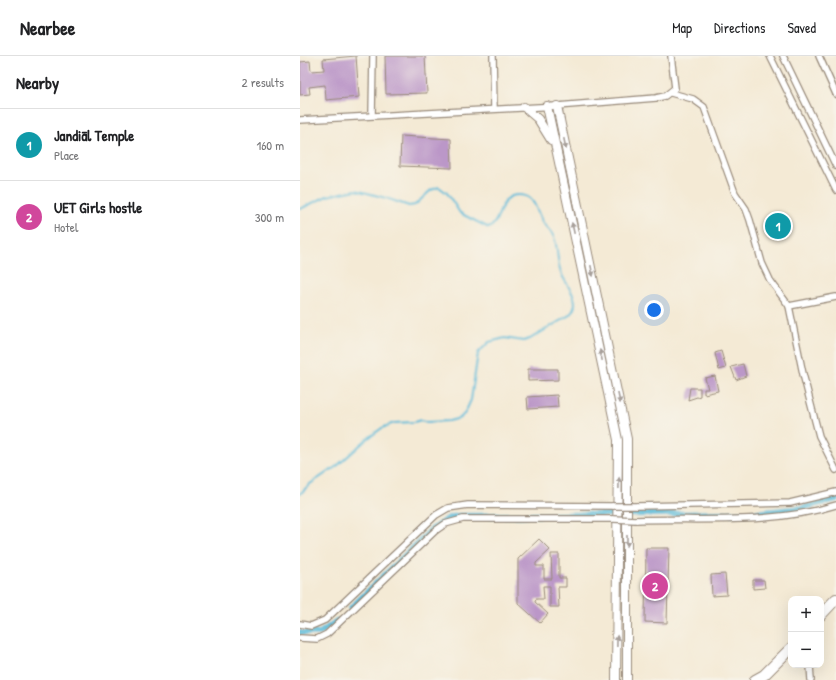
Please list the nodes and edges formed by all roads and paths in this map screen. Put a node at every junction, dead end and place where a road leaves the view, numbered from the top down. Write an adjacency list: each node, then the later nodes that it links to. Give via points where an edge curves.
1 (373, 56): 13 (street)
2 (493, 56): 12 (street)
3 (671, 56): 7 (street, via 675,88)
4 (770, 56): 17 (street)
5 (783, 56): 16 (street)
6 (819, 56): 8 (street)
7 (671, 93): 10 (street, via 656,98); 19 (street, via 693,99 704,107 735,193 746,209 762,263 770,280)
8 (836, 94)
9 (546, 106): 10 (street); 11 (street); 15 (street)
10 (556, 106): 30 (street, one-way to 30, via 626,439)
11 (524, 107): 12 (street); 15 (street, via 541,124)
12 (494, 109): 13 (street)
13 (372, 115): 14 (street)
14 (300, 120)
15 (555, 147): 29 (street, one-way to 15, via 618,440)
16 (836, 166)
17 (836, 190)
18 (836, 297): 19 (street)
19 (789, 306): 20 (street, via 819,436)
20 (836, 470)
21 (836, 492): 25 (street, bridge, via 790,503 636,506 468,505 448,508 430,520 325,620 311,626)
22 (836, 505): 26 (street, bridge, via 812,512 776,517 636,520 476,518 451,521 435,531 327,634 313,639)
23 (836, 599): 24 (highway)
24 (824, 612)
25 (300, 624)
26 (300, 638)
27 (788, 651): 31 (highway, via 764,675)
28 (810, 668): 32 (street)
29 (616, 680)
30 (627, 680)
31 (755, 680)
32 (811, 680)

